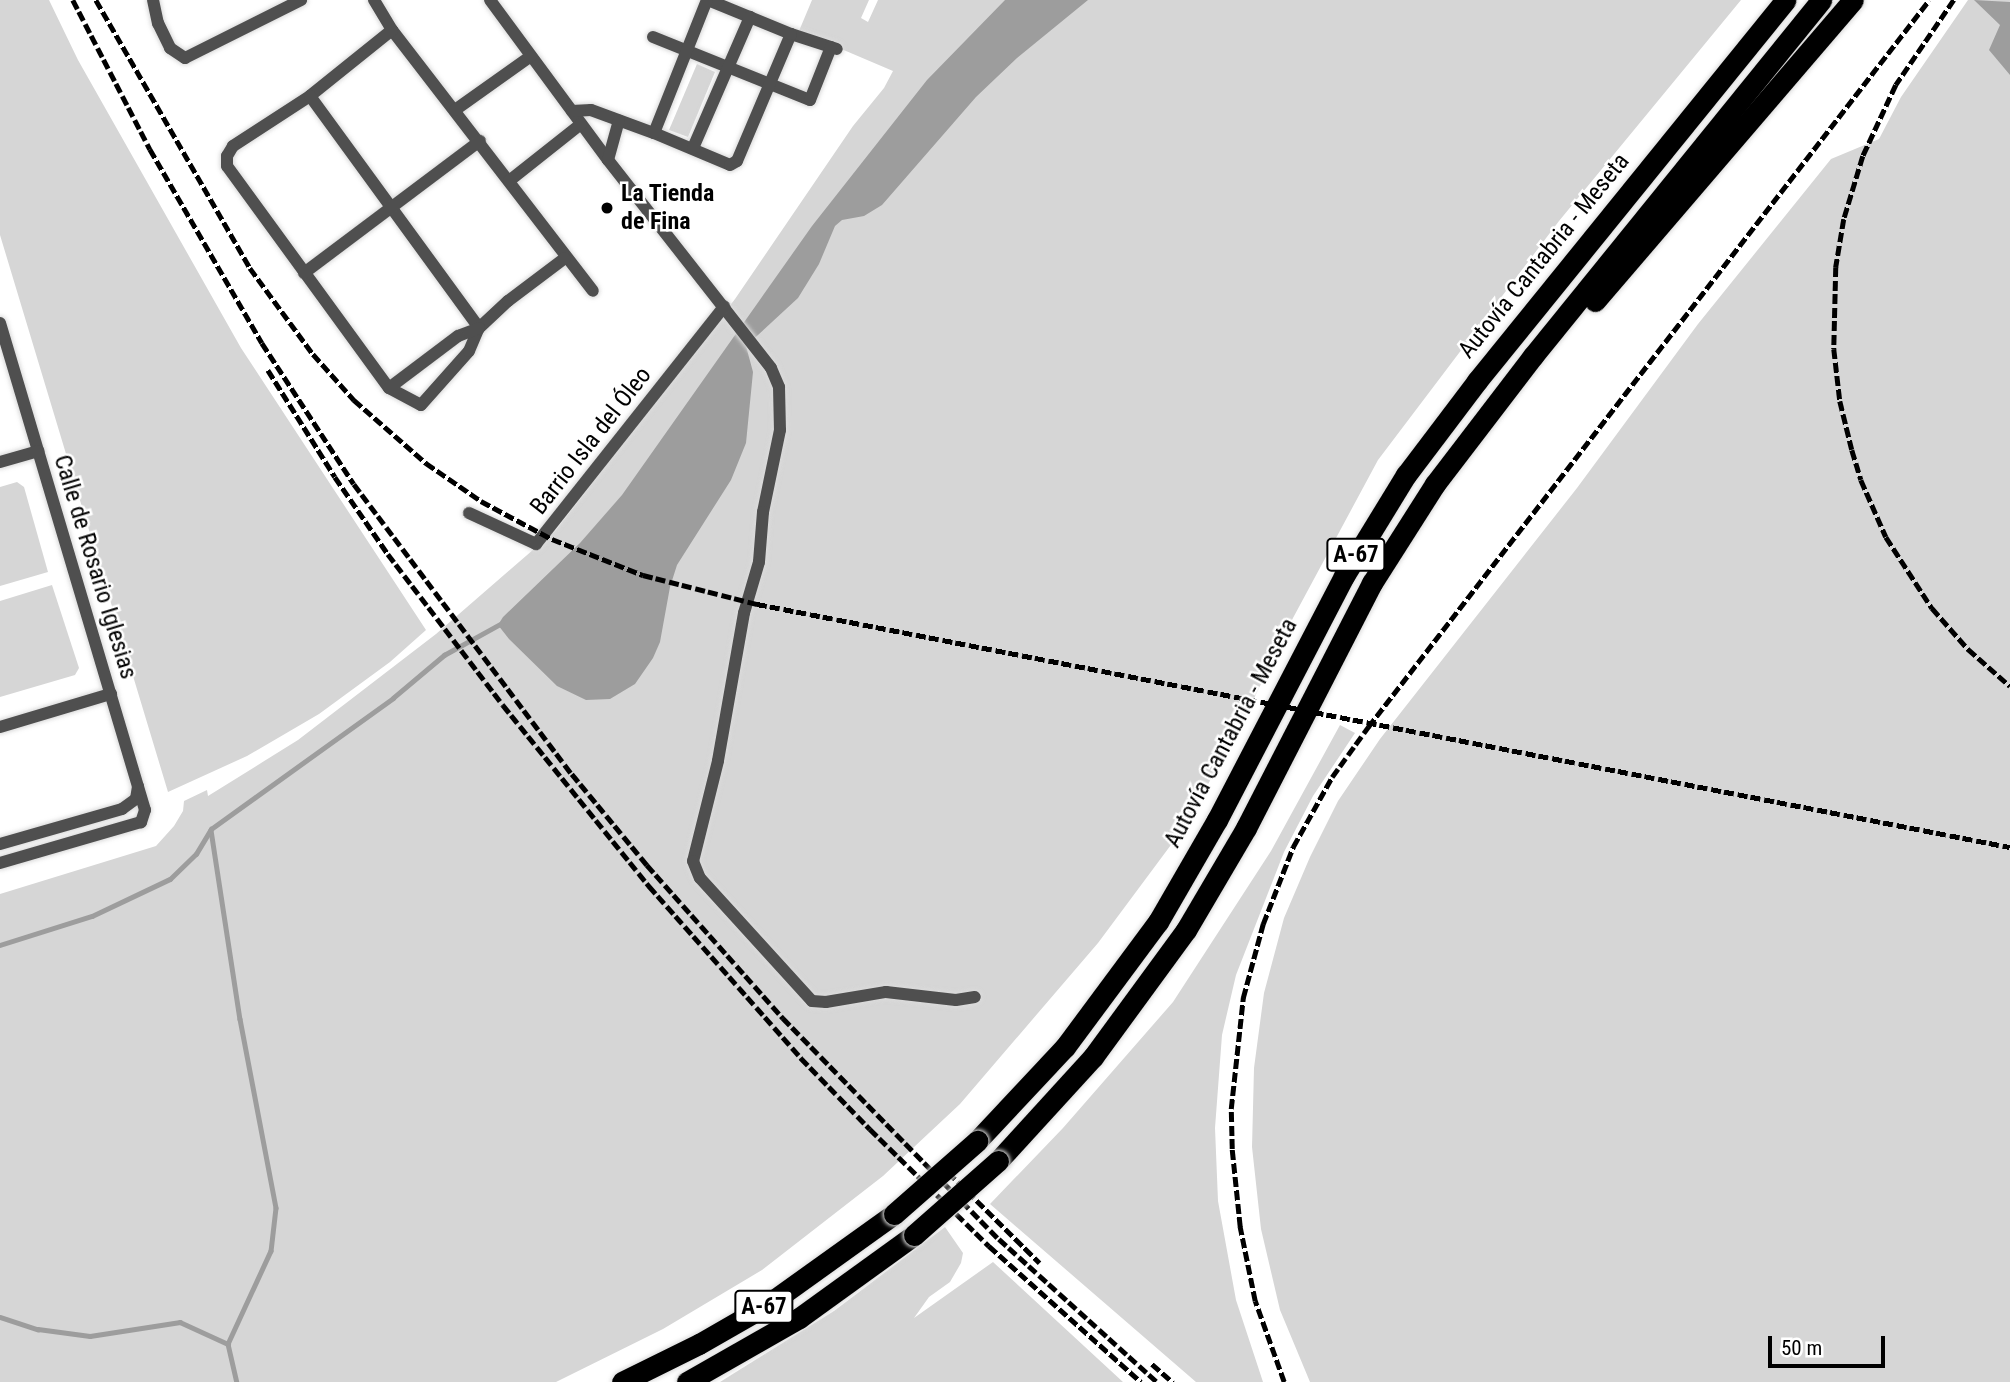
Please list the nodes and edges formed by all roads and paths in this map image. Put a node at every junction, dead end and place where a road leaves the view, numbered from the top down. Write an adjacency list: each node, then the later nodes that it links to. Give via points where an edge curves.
1 (153, 0): 2 (street, via 170,48 186,58)
2 (301, 0)
3 (374, 0): 11 (street)
4 (489, 0): 15 (street)
5 (708, 0): 10 (street); 14 (street)
6 (1776, 0): 27 (highway)
7 (1785, 0): 27 (highway, Autovía Cantabria - Meseta / A-67)
8 (1821, 0): 40 (highway, A-67, via 1483,419)
9 (1849, 4): 40 (highway)
10 (750, 17): 12 (street); 16 (street)
11 (392, 30): 18 (street); 19 (street)
12 (791, 34): 17 (street); 17 (street, via 835,49 810,100)
13 (653, 37): 14 (street)
14 (687, 51): 16 (street); 23 (street)
15 (531, 56): 19 (street); 20 (street)
16 (727, 66): 17 (street); 25 (street)
17 (769, 83): 25 (street, via 737,161 730,165)
18 (310, 96): 29 (street); 31 (street, via 233,146 227,156 227,166)
19 (455, 110): 24 (street)
20 (572, 111): 21 (street, via 591,110); 22 (street)
21 (619, 120): 23 (street); 26 (street)
22 (581, 124): 26 (street); 28 (street)
23 (654, 132): 25 (street)
24 (480, 141): 28 (street); 29 (street)
25 (693, 148)
26 (608, 160): 33 (street)
27 (1652, 164): 47 (highway, Autovía Cantabria - Meseta / A-67, bridge, via 1406,475 1344,576 1217,820 1158,922 1065,1047 976,1141 894,1214 766,1305)
28 (509, 181): 30 (street)
29 (392, 209): 31 (street); 35 (street)
30 (565, 258): 32 (street); 35 (street)
31 (304, 273): 36 (street)
32 (593, 291)
33 (724, 306): 39 (street, Barrio Isla del Óleo, via 536,544); 46 (street, via 771,368 779,387 780,430 718,761 693,861 700,878 812,1001 886,992 956,1000)
34 (0, 323): 37 (street, Calle de Rosario Iglesias)
35 (479, 328): 36 (street, via 458,336); 36 (street, via 469,351 421,405)
36 (389, 388)
37 (38, 451): 38 (street); 41 (street, Calle de Rosario Iglesias)
38 (0, 462)
39 (470, 513)
40 (1415, 514): 48 (highway, A-67, bridge, via 1353,617 1246,828 1186,930 1093,1057 998,1161 914,1235 799,1318)
41 (111, 694): 42 (street); 43 (street, Calle de Rosario Iglesias)
42 (0, 727)
43 (138, 782): 44 (street, via 136,799 122,809); 45 (street, Calle de Rosario Iglesias, via 145,810 141,822)
44 (0, 844)
45 (0, 863)
46 (975, 997)
47 (622, 1382)
48 (687, 1382)

